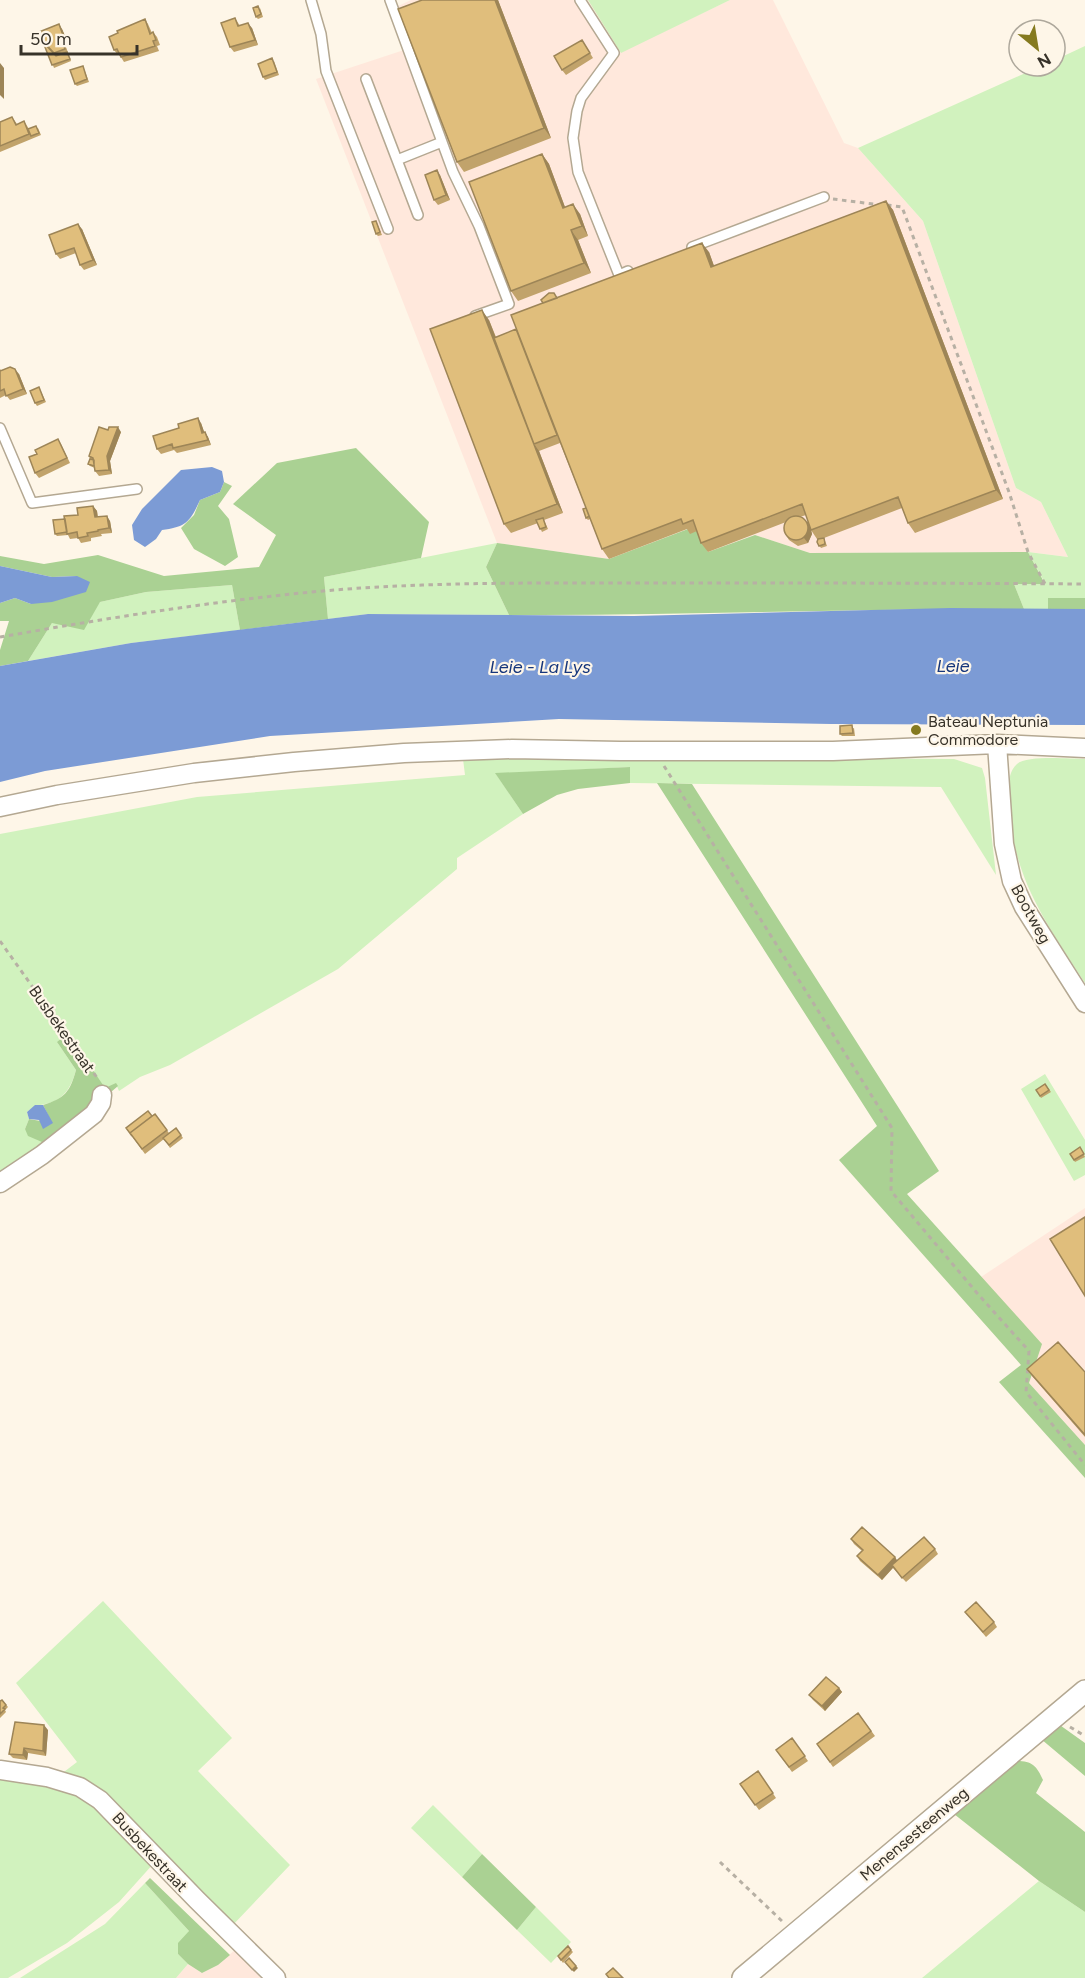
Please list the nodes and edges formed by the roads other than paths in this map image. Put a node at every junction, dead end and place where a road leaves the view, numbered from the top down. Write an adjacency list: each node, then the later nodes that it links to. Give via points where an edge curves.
1 (311, 0): 9 (lane, via 326,71)
2 (390, 0): 5 (lane)
3 (580, 0): 11 (lane, via 614,53 579,105 573,132 575,161 619,275)
4 (366, 80): 6 (lane)
5 (442, 142): 6 (lane); 12 (lane, via 509,304)
6 (397, 160): 8 (lane)
7 (824, 197): 10 (lane)
8 (418, 215)
9 (388, 229)
10 (684, 250)
11 (640, 267)
12 (466, 320)
13 (0, 428): 14 (lane, via 32,503)
14 (137, 489)
15 (997, 744): 16 (street); 17 (street, via 833,751 512,749 405,753 194,773); 18 (street, Bootweg, via 1004,844 1012,881 1024,908)
16 (1085, 748)
17 (0, 807)
18 (1085, 1003)
19 (102, 1095): 20 (street, via 94,1114)
20 (0, 1183)
21 (1085, 1691): 24 (street, Menensesteenweg)
22 (0, 1770): 23 (street, Busbekestraat, via 80,1787 100,1800)
23 (276, 1978)
24 (742, 1978)

